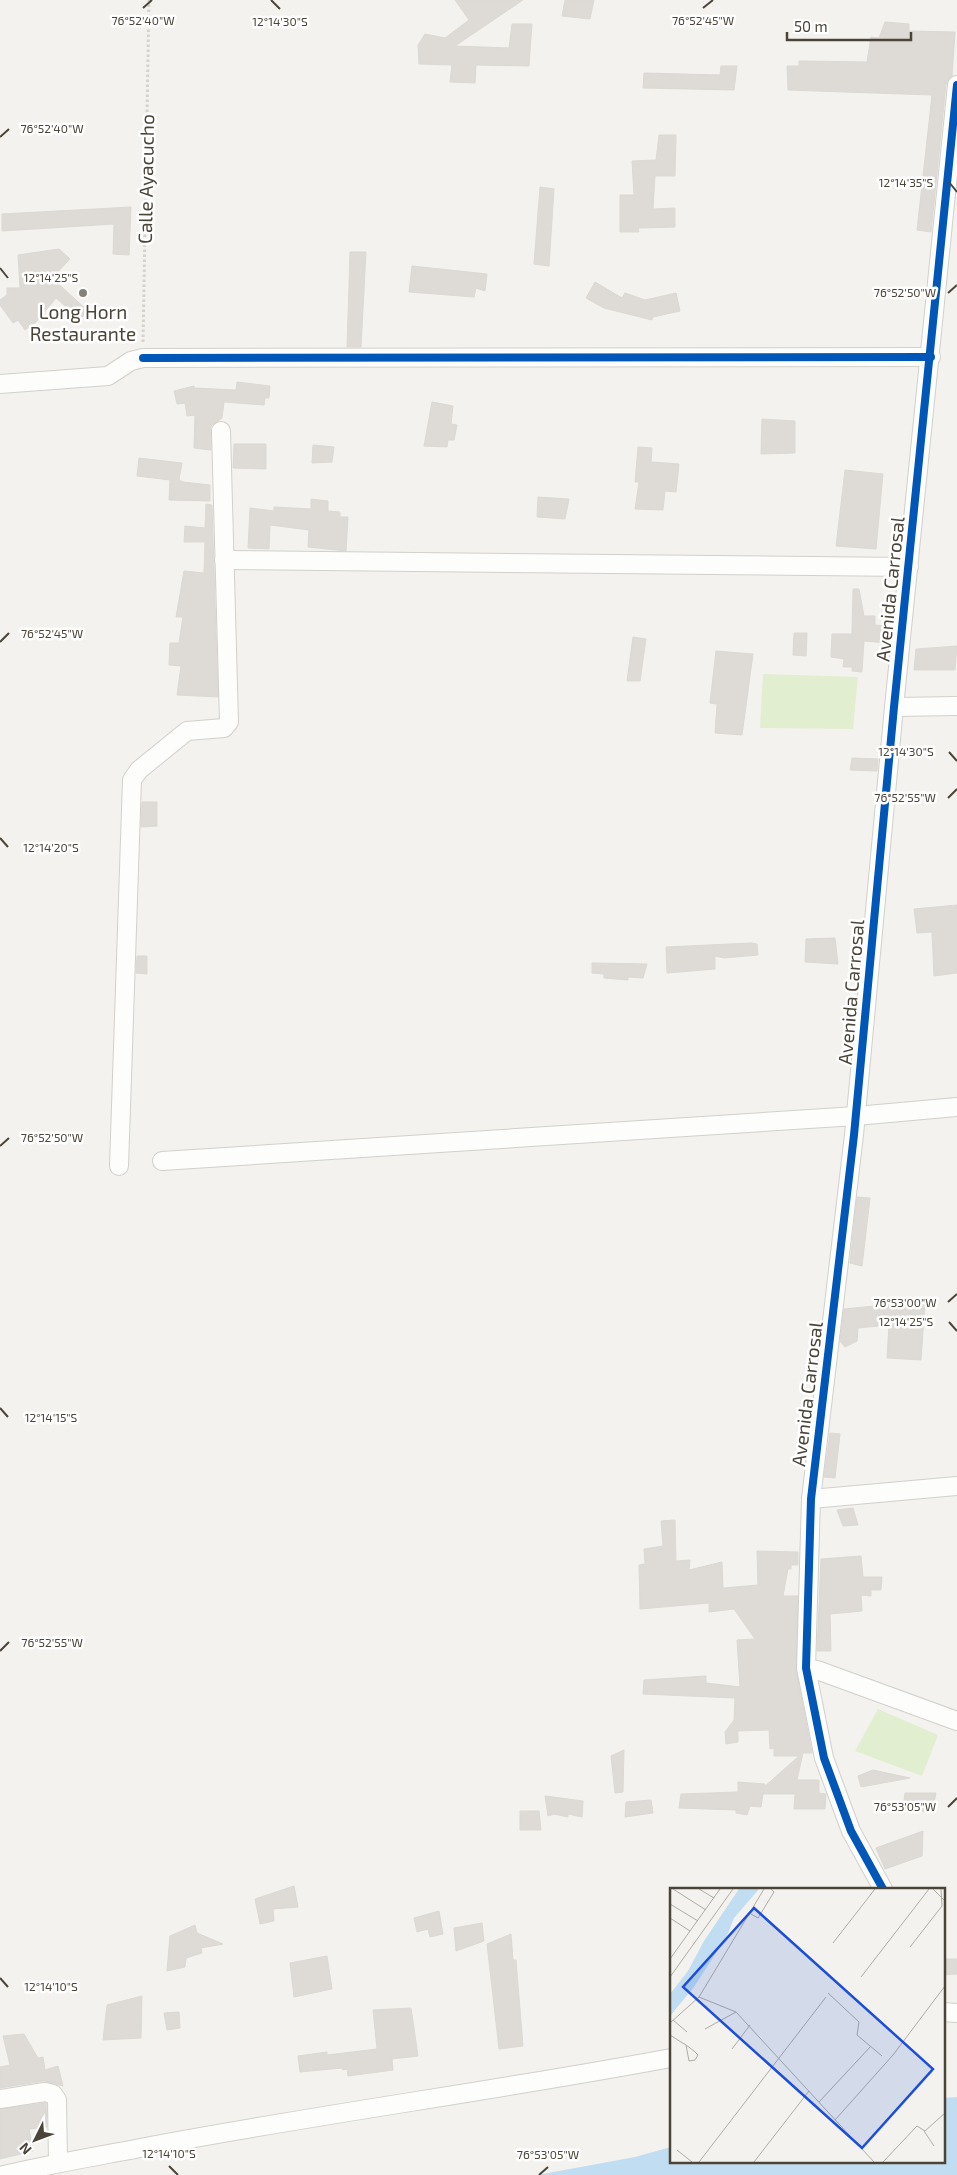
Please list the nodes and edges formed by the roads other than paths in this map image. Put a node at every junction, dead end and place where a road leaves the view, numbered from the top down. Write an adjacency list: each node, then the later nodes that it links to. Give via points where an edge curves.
1 (957, 85): 2 (street, Avenida Carrosal)
2 (931, 357): 3 (street, via 143,358 108,376); 6 (street, Avenida Carrosal)
3 (0, 384)
4 (221, 431): 5 (street)
5 (224, 560): 6 (street); 12 (street, via 229,722 224,728 187,731 139,770 132,780)
6 (909, 568): 8 (street, Avenida Carrosal)
7 (957, 706): 8 (street)
8 (894, 707): 10 (street, Avenida Carrosal)
9 (957, 1107): 10 (street)
10 (856, 1116): 11 (street); 14 (street, Avenida Carrosal)
11 (162, 1161)
12 (119, 1166)
13 (957, 1486): 14 (street)
14 (811, 1499): 15 (street, Avenida Carrosal)
15 (806, 1668): 16 (street); 17 (street, Avenida Carrosal, via 824,1758 851,1831)
16 (957, 1721)
17 (882, 1888)
18 (944, 2012): 19 (street)
19 (957, 2012)
20 (670, 2058): 22 (street)
21 (0, 2099): 22 (street, via 45,2092 53,2094 57,2100)
22 (58, 2162): 23 (street)
23 (4, 2175)

